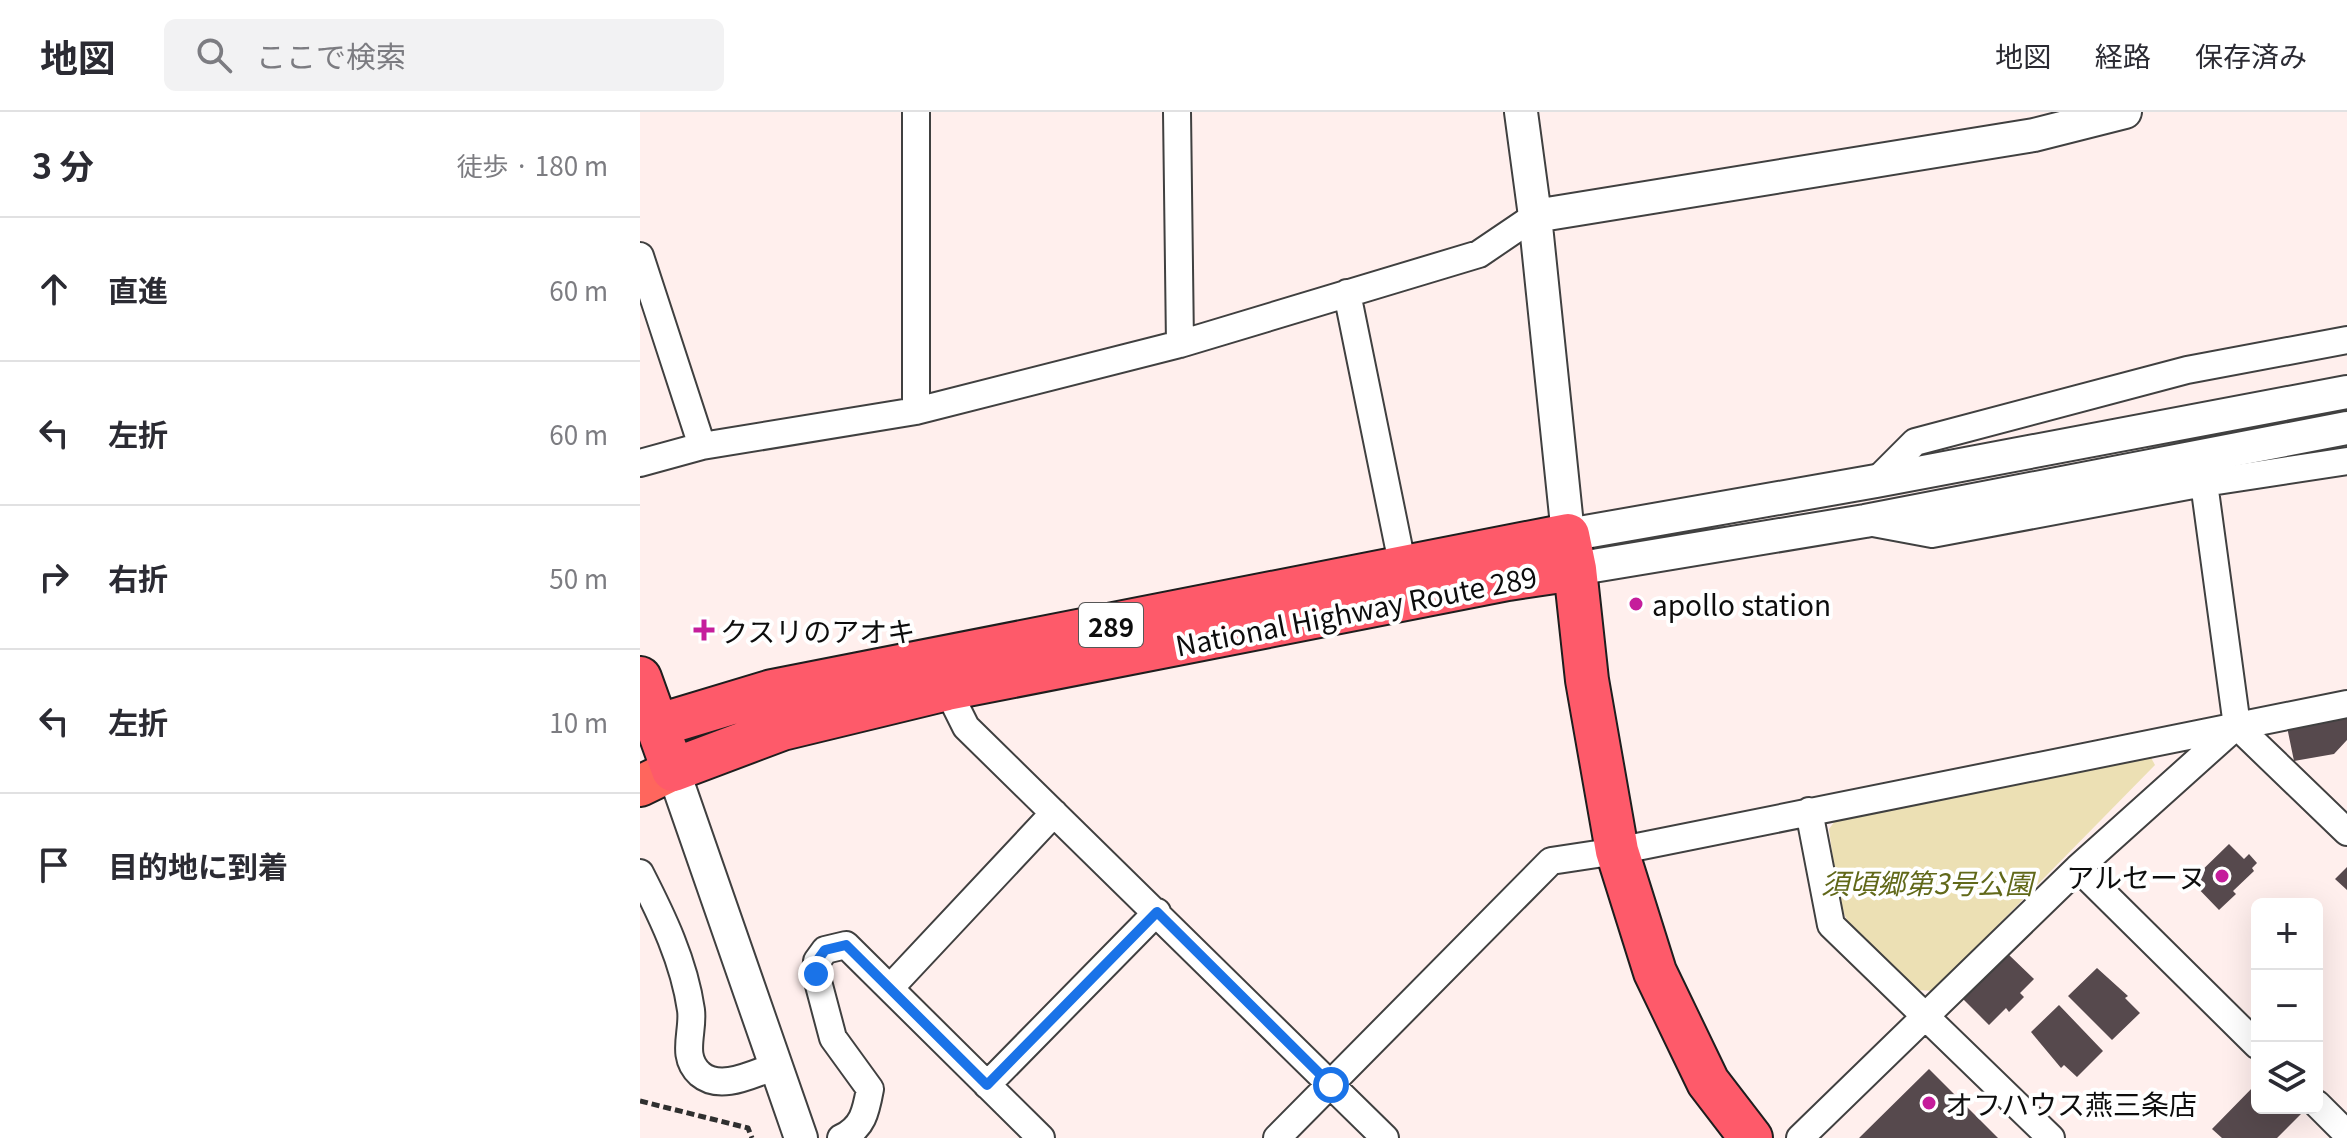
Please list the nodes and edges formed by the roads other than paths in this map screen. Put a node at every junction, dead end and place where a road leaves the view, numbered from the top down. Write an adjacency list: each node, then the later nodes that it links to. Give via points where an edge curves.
1 (916, 112): 12 (street)
2 (1177, 112): 10 (street)
3 (1521, 112): 6 (street)
4 (2125, 112): 5 (street)
5 (2033, 123): 6 (street)
6 (1535, 216): 8 (street, via 1479,254); 20 (street)
7 (640, 256): 14 (street)
8 (1347, 293): 10 (street); 21 (street)
9 (2347, 340): 17 (street, via 2187,370 1915,442)
10 (1180, 344): 12 (street)
11 (2347, 392): 17 (street)
12 (916, 411): 14 (street)
13 (2347, 428): 19 (street)
14 (702, 446): 16 (street)
15 (2347, 461): 18 (street)
16 (640, 463)
17 (1876, 481): 20 (street)
18 (2204, 483): 19 (street, via 1932,534); 25 (street)
19 (1865, 521): 20 (street)
20 (1571, 552): 21 (highway, National Highway Route 289 / 289); 23 (highway, National Highway Route 289 / 289, via 1508,579); 31 (highway, National Highway Route 289)
21 (1403, 568): 26 (highway, National Highway Route 289 / 289, via 772,691)
22 (640, 678): 26 (highway)
23 (947, 689): 27 (highway, National Highway Route 289 / 289, via 782,729); 29 (street, via 966,727)
24 (2347, 704): 25 (street)
25 (2237, 726): 28 (street); 30 (street); 32 (street)
26 (648, 731): 27 (highway)
27 (657, 778): 38 (street)
28 (1809, 811): 31 (street); 36 (street, via 1831,925)
29 (1054, 813): 34 (street); 35 (street)
30 (2347, 832)
31 (1617, 851): 40 (street, via 1551,861); 48 (highway, National Highway Route 289, via 1655,972 1708,1082)
32 (2078, 868): 36 (street); 37 (street)
33 (640, 873): 38 (street, via 677,950 692,1012 688,1056 701,1075 724,1083)
34 (1157, 912): 39 (street); 40 (street)
35 (890, 988): 39 (street); 44 (street, via 846,945 825,950 817,961 833,1038 870,1089 865,1113 853,1133)
36 (1925, 1016): 49 (street); 50 (street)
37 (2254, 1042)
38 (776, 1066): 43 (street)
39 (987, 1085): 45 (street)
40 (1331, 1085): 46 (street); 47 (street)
41 (2323, 1110): 42 (street)
42 (2347, 1134)
43 (801, 1138)
44 (841, 1138)
45 (1041, 1138)
46 (1277, 1138)
47 (1385, 1138)
48 (1751, 1138)
49 (1800, 1138)
50 (2051, 1138)

